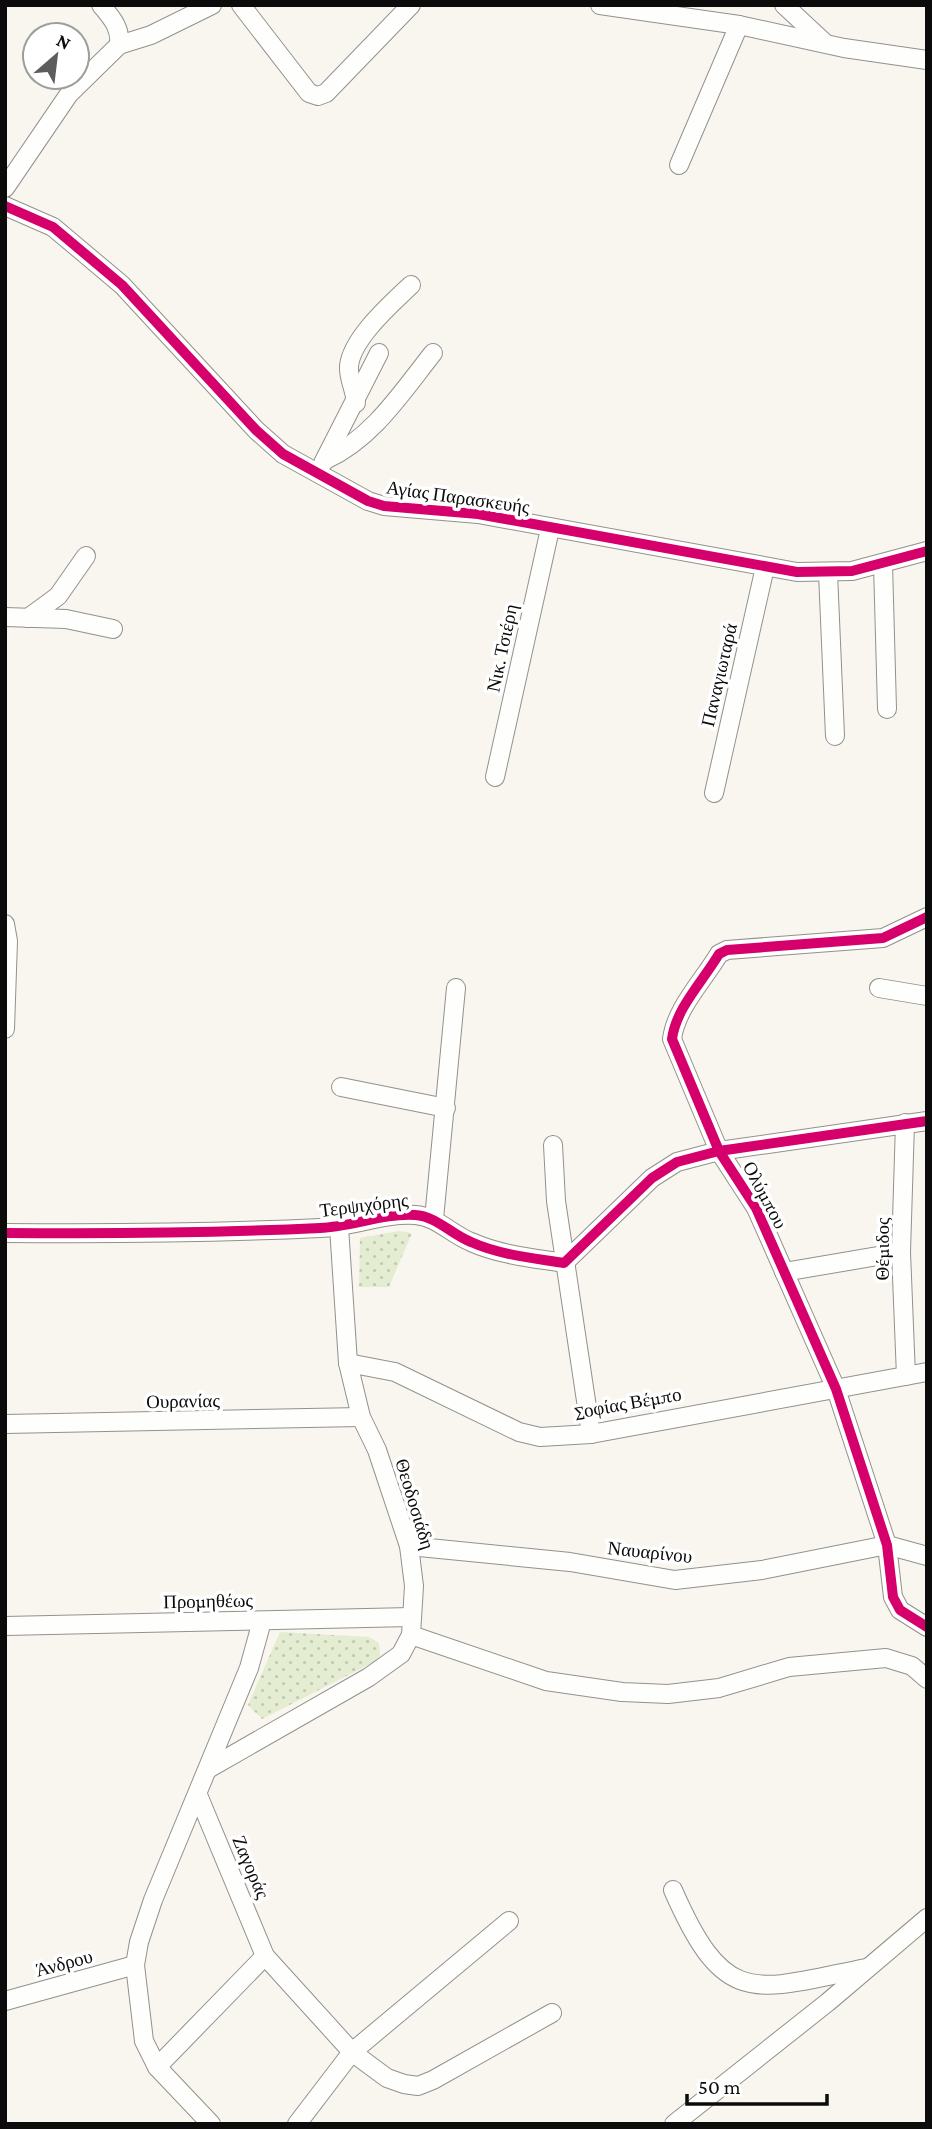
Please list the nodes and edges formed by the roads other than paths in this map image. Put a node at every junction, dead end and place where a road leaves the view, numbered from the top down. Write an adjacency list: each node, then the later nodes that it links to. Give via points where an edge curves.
1 (101, 5): 10 (street, via 116,23)
2 (212, 5): 10 (street)
3 (241, 5): 4 (street, via 318,93)
4 (411, 5)
5 (600, 5): 8 (street)
6 (702, 5): 8 (street)
7 (784, 5): 9 (street)
8 (733, 24): 9 (street); 12 (street)
9 (827, 44): 11 (street)
10 (120, 45): 13 (street, via 69,94)
11 (927, 60)
12 (679, 166)
13 (5, 188)
14 (5, 206): 19 (street, Αγίας Παρασκευής, via 70,239 122,285 256,430 283,454)
15 (411, 285): 18 (street, via 354,350 349,369)
16 (379, 353): 18 (street)
17 (433, 353): 19 (street, via 379,420)
18 (356, 403): 19 (street)
19 (321, 468): 20 (street, Αγίας Παρασκευής, via 349,493 384,506 478,514)
20 (550, 529): 24 (street, Αγίας Παρασκευής); 31 (street, Νικ. Τσιέρη)
21 (927, 551): 23 (street, Αγίας Παρασκευής)
22 (86, 556): 27 (street, via 58,596)
23 (883, 564): 25 (street, Αγίας Παρασκευής); 29 (street)
24 (765, 567): 25 (street, Αγίας Παρασκευής); 32 (street, Παναγιωταρά)
25 (828, 573): 30 (street)
26 (5, 617): 27 (street)
27 (29, 618): 28 (street, via 66,619)
28 (113, 629)
29 (887, 709)
30 (835, 736)
31 (495, 777)
32 (714, 793)
33 (927, 918): 44 (street, Ολύμπου, via 883,938 734,948 719,954 676,1021 672,1039)
34 (5, 924): 38 (street)
35 (456, 988): 40 (street)
36 (879, 988): 37 (street)
37 (927, 996)
38 (5, 1029)
39 (341, 1087): 40 (street)
40 (446, 1108): 45 (street)
41 (927, 1121): 42 (street)
42 (905, 1123): 44 (street); 48 (street, Θέμιδος)
43 (553, 1145): 49 (street)
44 (719, 1151): 49 (street, via 662,1170); 50 (street, Ολύμπου, via 756,1208)
45 (435, 1219): 46 (street, Τερψιχόρης, via 397,1215); 49 (street, Τερψιχόρης, via 471,1242)
46 (339, 1227): 47 (street, Τερψιχόρης, via 179,1234); 51 (street, Θεοδοσιάδη)
47 (5, 1233)
48 (901, 1252): 50 (street); 53 (street, Θέμιδος)
49 (564, 1263): 57 (street)
50 (784, 1272): 54 (street, Ολύμπου)
51 (348, 1363): 55 (street, Θεοδοσιάδη); 57 (street, Σοφίας Βέμπο, via 396,1372 519,1432 540,1437)
52 (927, 1372): 53 (street, Σοφίας Βέμπο)
53 (906, 1376): 54 (street, Σοφίας Βέμπο)
54 (836, 1389): 57 (street, Σοφίας Βέμπο); 58 (street, Ολύμπου)
55 (361, 1417): 56 (street, Ουρανίας); 59 (street, Θεοδοσιάδη)
56 (5, 1424)
57 (591, 1434)
58 (887, 1545): 59 (street, Ναυαρίνου, via 762,1570 675,1580 570,1562); 60 (street, Ναυαρίνου); 64 (street, Ολύμπου, via 893,1597 900,1610)
59 (409, 1546): 63 (street, Θεοδοσιάδη, via 414,1586)
60 (927, 1556)
61 (262, 1621): 62 (street, Προμηθέως); 63 (street, Προμηθέως); 66 (street, via 249,1668)
62 (5, 1626)
63 (411, 1626): 65 (street, via 546,1681 622,1692 668,1694 719,1688 789,1667 886,1658 912,1666); 66 (street, via 401,1654 369,1677)
64 (927, 1627)
65 (927, 1679)
66 (208, 1769): 67 (street)
67 (198, 1795): 71 (street, Ζαγοράς); 72 (street, via 153,1900)
68 (673, 1890): 73 (street, via 704,1952 721,1970 746,1984 778,1986)
69 (927, 1918): 73 (street)
70 (509, 1921): 76 (street)
71 (265, 1956): 76 (street, Ζαγοράς); 77 (street)
72 (135, 1965): 74 (street, Άνδρου); 77 (street, via 144,2041)
73 (869, 1968): 80 (street)
74 (5, 2001)
75 (552, 2013): 76 (street, Ζαγοράς, via 418,2086 387,2078)
76 (352, 2052): 79 (street)
77 (156, 2067): 78 (street)
78 (211, 2124)
79 (298, 2124)
80 (674, 2124)

